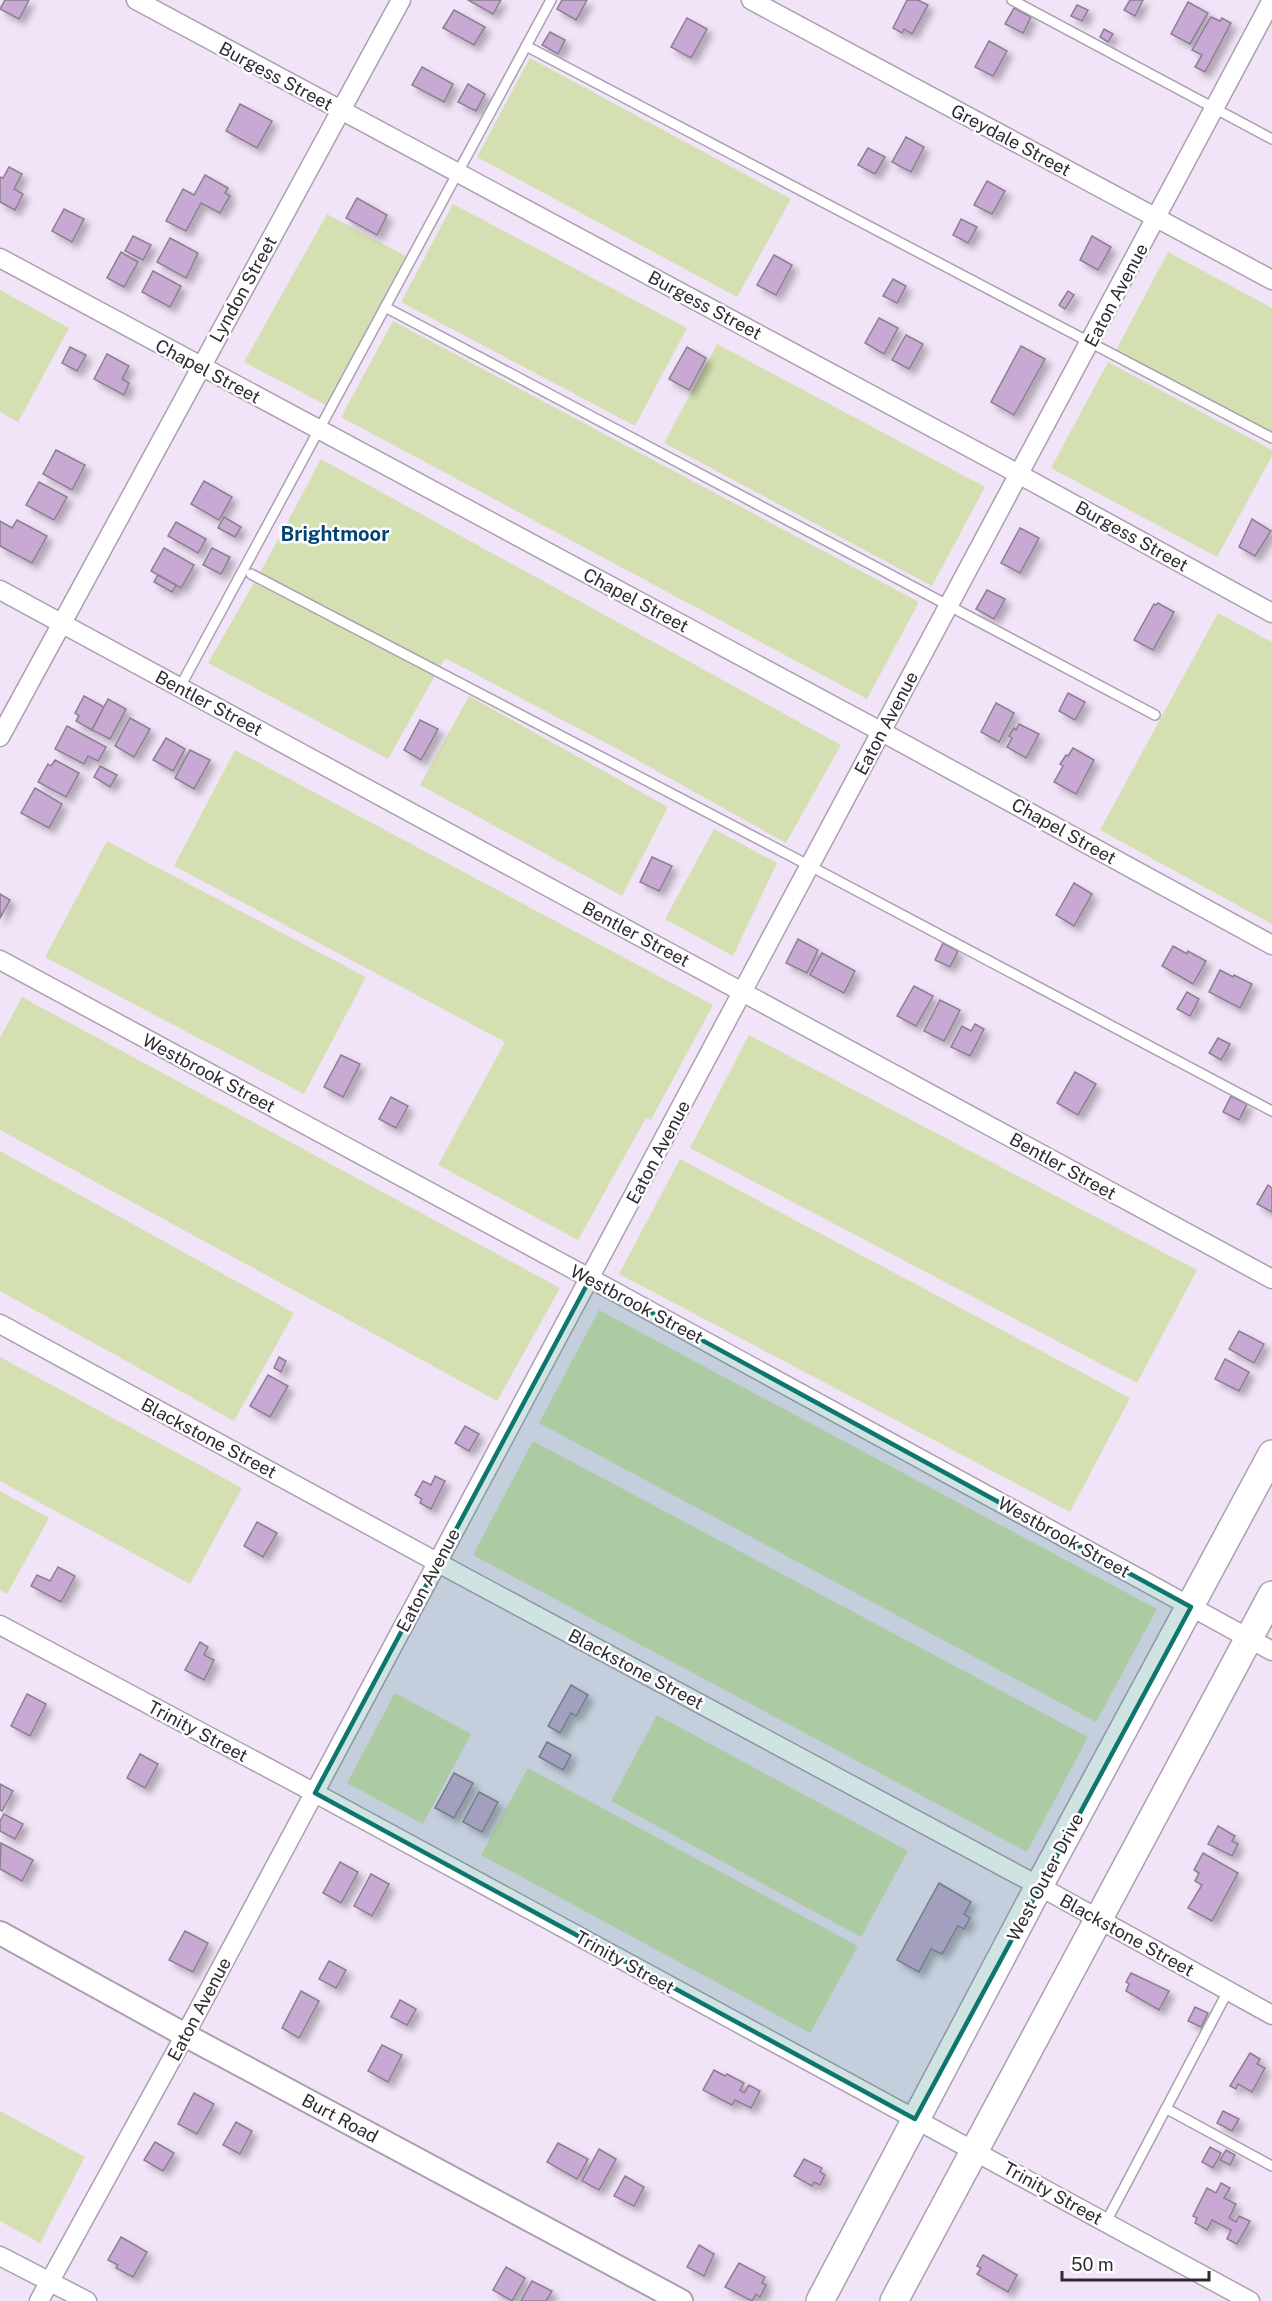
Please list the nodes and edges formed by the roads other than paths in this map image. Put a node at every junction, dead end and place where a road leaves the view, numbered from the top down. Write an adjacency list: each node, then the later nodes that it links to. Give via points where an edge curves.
1 (136, 0): 9 (street, Burgess Street)
2 (401, 0): 9 (street, Lyndon Street)
3 (551, 0): 7 (lane)
4 (751, 0): 12 (street, Greydale Street)
5 (1012, 0): 8 (lane)
6 (1272, 0): 8 (street, Eaton Avenue)
7 (526, 46): 11 (lane); 16 (lane)
8 (1215, 109): 10 (lane); 12 (street, Eaton Avenue)
9 (341, 111): 11 (street, Burgess Street); 17 (street, Lyndon Street)
10 (1272, 139)
11 (458, 173): 15 (lane); 20 (street, Burgess Street)
12 (1156, 218): 14 (street, Greydale Street); 16 (street, Eaton Avenue)
13 (0, 258): 17 (street, Chapel Street)
14 (1272, 280)
15 (385, 307): 18 (lane); 23 (lane)
16 (1089, 343): 19 (lane); 20 (street, Eaton Avenue)
17 (201, 367): 18 (street, Chapel Street); 25 (street, Lyndon Street)
18 (319, 430): 26 (lane); 28 (street, Chapel Street)
19 (1272, 438)
20 (1019, 474): 23 (street, Eaton Avenue); 24 (street, Burgess Street)
21 (251, 574): 30 (lane)
22 (0, 590): 25 (street, Bentler Street)
23 (949, 606): 27 (lane); 28 (street, Eaton Avenue)
24 (1272, 613)
25 (62, 623): 26 (street, Bentler Street); 29 (street, Lyndon Street)
26 (180, 687): 33 (street, Bentler Street)
27 (1155, 715)
28 (882, 732): 30 (street, Eaton Avenue); 31 (street, Chapel Street)
29 (0, 736)
30 (810, 866): 33 (street, Eaton Avenue); 34 (lane)
31 (1272, 945)
32 (0, 960): 35 (street, Westbrook Street)
33 (743, 992): 35 (street, Eaton Avenue); 36 (street, Bentler Street)
34 (1272, 1111)
35 (590, 1279): 39 (street, Eaton Avenue); 41 (street, Westbrook Street)
36 (1272, 1280)
37 (0, 1324): 39 (street, Blackstone Street)
38 (1272, 1454): 41 (main road, West Outer Drive)
39 (437, 1562): 44 (street, Eaton Avenue); 45 (street, Blackstone Street)
40 (1272, 1595): 43 (main road)
41 (1191, 1607): 43 (street, Westbrook Street); 45 (main road, West Outer Drive)
42 (0, 1625): 44 (street, Trinity Street)
43 (1260, 1645): 46 (main road)
44 (315, 1793): 50 (street, Eaton Avenue); 52 (street, Trinity Street)
45 (1039, 1886): 46 (street, Blackstone Street); 52 (main road, West Outer Drive)
46 (1098, 1919): 48 (street, Blackstone Street); 53 (main road)
47 (0, 1933): 50 (street, Burt Road)
48 (1228, 1991): 49 (street, Blackstone Street); 51 (lane)
49 (1272, 2015)
50 (185, 2035): 57 (street, Eaton Avenue); 59 (street, Burt Road)
51 (1167, 2109): 54 (lane); 55 (lane)
52 (915, 2119): 53 (street, Trinity Street); 58 (main road, West Outer Drive)
53 (975, 2150): 55 (street, Trinity Street); 62 (main road)
54 (1272, 2166)
55 (1106, 2222): 63 (street, Trinity Street)
56 (0, 2256): 57 (street)
57 (50, 2281): 60 (street, Eaton Avenue); 61 (street)
58 (826, 2297)
59 (668, 2298)
60 (39, 2301)
61 (87, 2301)
62 (894, 2301)
63 (1250, 2301)

